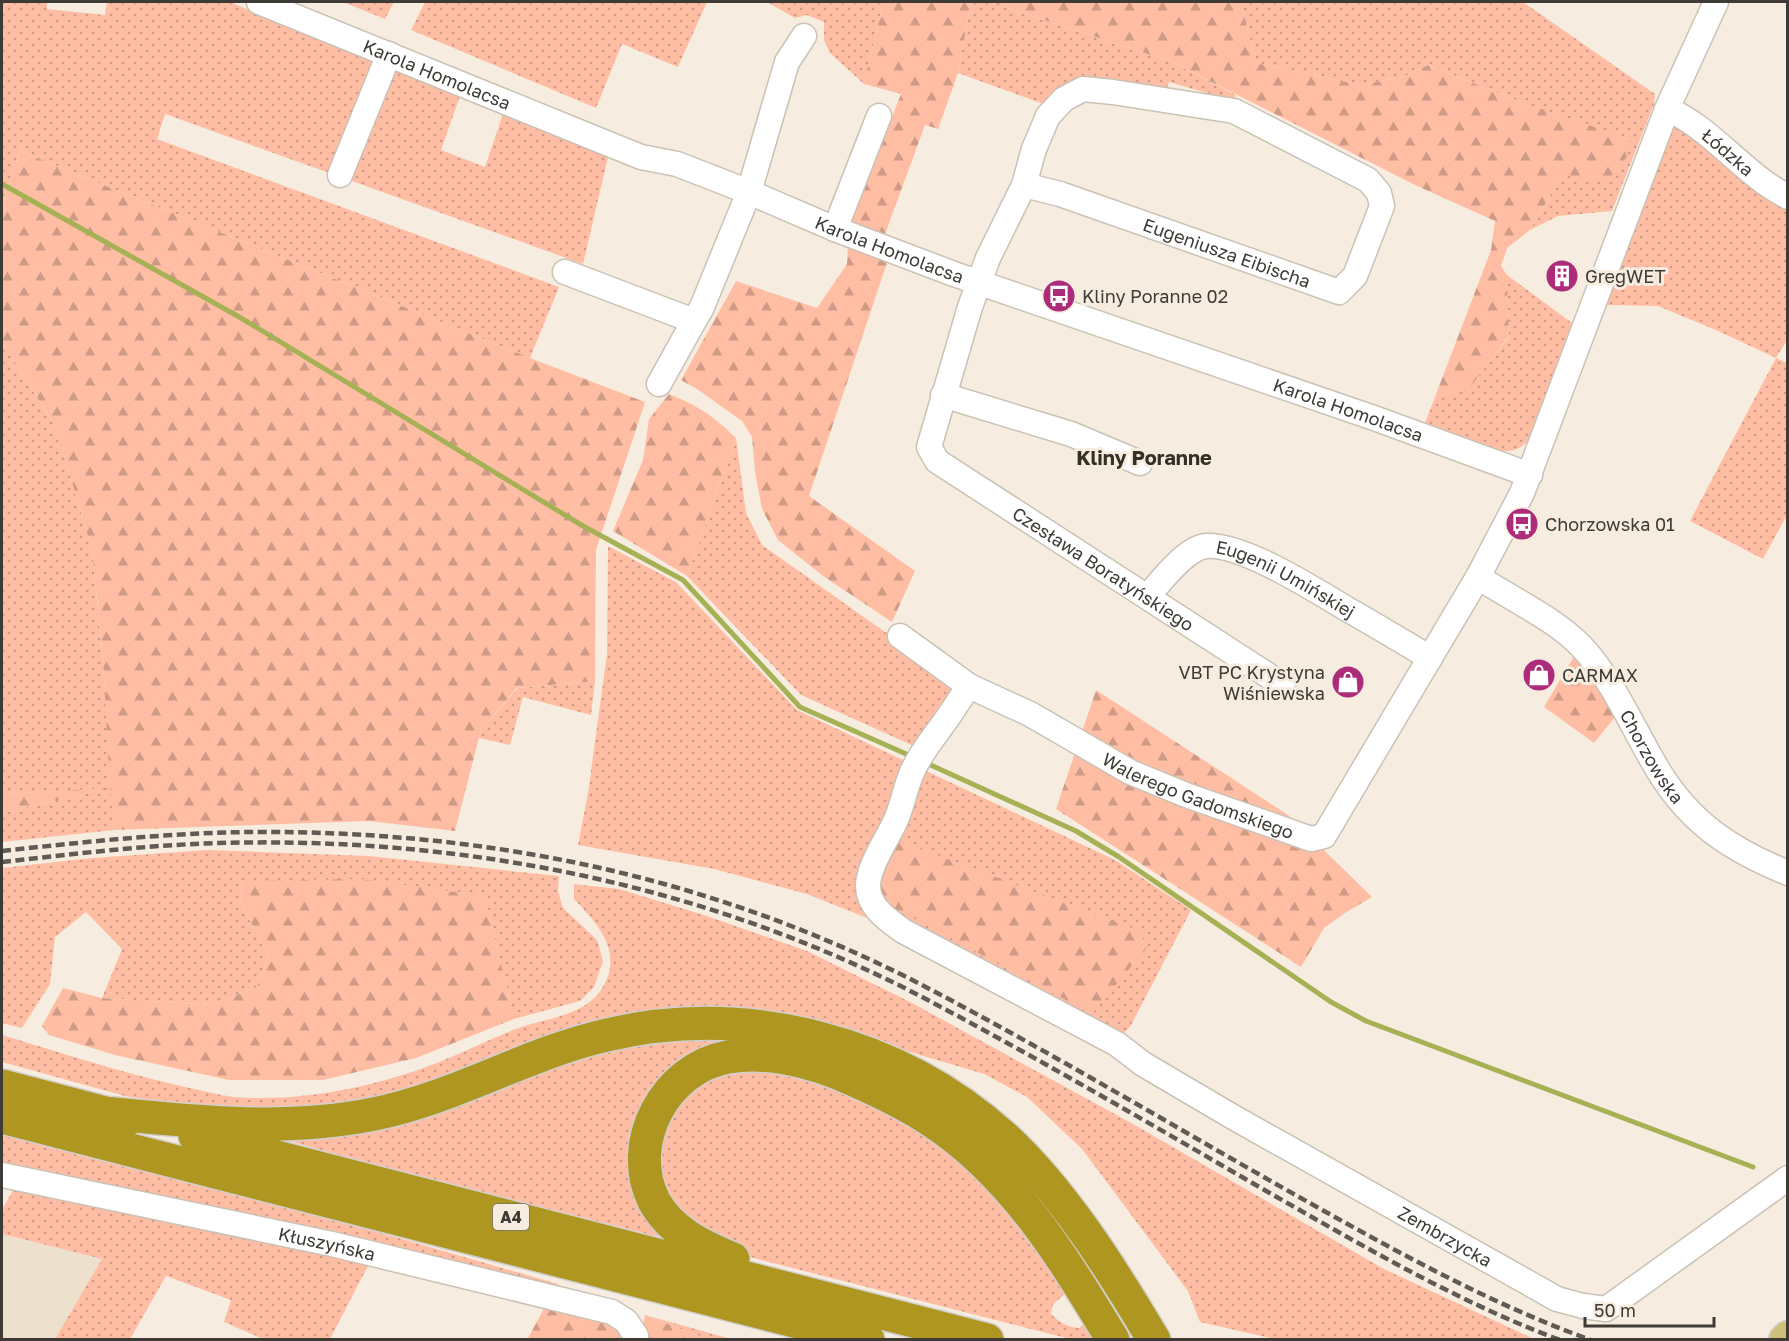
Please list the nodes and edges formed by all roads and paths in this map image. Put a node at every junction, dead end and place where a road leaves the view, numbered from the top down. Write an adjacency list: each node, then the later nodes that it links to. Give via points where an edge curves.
1 (259, 2): 4 (street, Karola Homolacsa)
2 (1716, 2): 5 (street)
3 (804, 36): 9 (street, via 787,62)
4 (389, 54): 7 (street); 9 (street, Karola Homolacsa, via 641,157 677,164)
5 (1667, 109): 10 (street, Łódzka); 18 (street)
6 (879, 116): 11 (street)
7 (340, 176)
8 (1024, 185): 8 (street, Eugeniusza Eibischa, via 1048,116 1064,99 1083,89 1234,111 1368,180 1379,193 1382,206 1355,276 1339,292 1060,194); 13 (street)
9 (749, 192): 11 (street, Karola Homolacsa); 14 (street)
10 (1788, 197)
11 (835, 230): 13 (street, Karola Homolacsa)
12 (565, 272): 14 (street)
13 (978, 282): 16 (street); 18 (street, Karola Homolacsa)
14 (694, 321): 15 (street)
15 (659, 384)
16 (943, 395): 17 (street, via 1071,434); 20 (street, Czesława Boratyńskiego, via 929,447 937,461)
17 (1140, 463)
18 (1530, 475): 19 (street)
19 (1478, 577): 22 (street); 25 (street, Chorzowska, via 1580,645 1626,711 1658,771 1700,824 1733,848)
20 (1148, 596): 22 (street, Eugenii Umińskiej, via 1190,553 1205,546 1223,548 1294,578); 23 (street, Czesława Boratyńskiego)
21 (900, 636): 24 (street, Walerego Gadomskiego)
22 (1430, 658): 24 (street, Walerego Gadomskiego, via 1324,836 1311,838 1130,772 1030,714)
23 (1283, 685)
24 (969, 686): 30 (street, Zembrzycka, via 919,759 868,885 872,902 903,931 1117,1044 1203,1099 1557,1299 1606,1309)
25 (1788, 873)
26 (2, 1086): 27 (highway, A4)
27 (105, 1113): 31 (highway, A4); 32 (highway, via 252,1125 339,1120 420,1102 605,1035 672,1024 780,1029 855,1048 883,1060 925,1082 1005,1138 1074,1216)
28 (2, 1117): 34 (highway, A4)
29 (2, 1175): 35 (street, Kłuszyńska, via 332,1244 612,1311 626,1321)
30 (1788, 1178)
31 (837, 1301): 36 (highway, A4); 37 (highway, via 702,1246 675,1228 654,1200 645,1164 649,1128 664,1098 694,1070 728,1057 783,1057 838,1073 934,1122 993,1172 1025,1208 1051,1241)
32 (1150, 1334)
33 (1788, 1336): 38 (main road)
34 (859, 1338)
35 (635, 1340)
36 (987, 1340)
37 (1113, 1340)
38 (1784, 1340)

